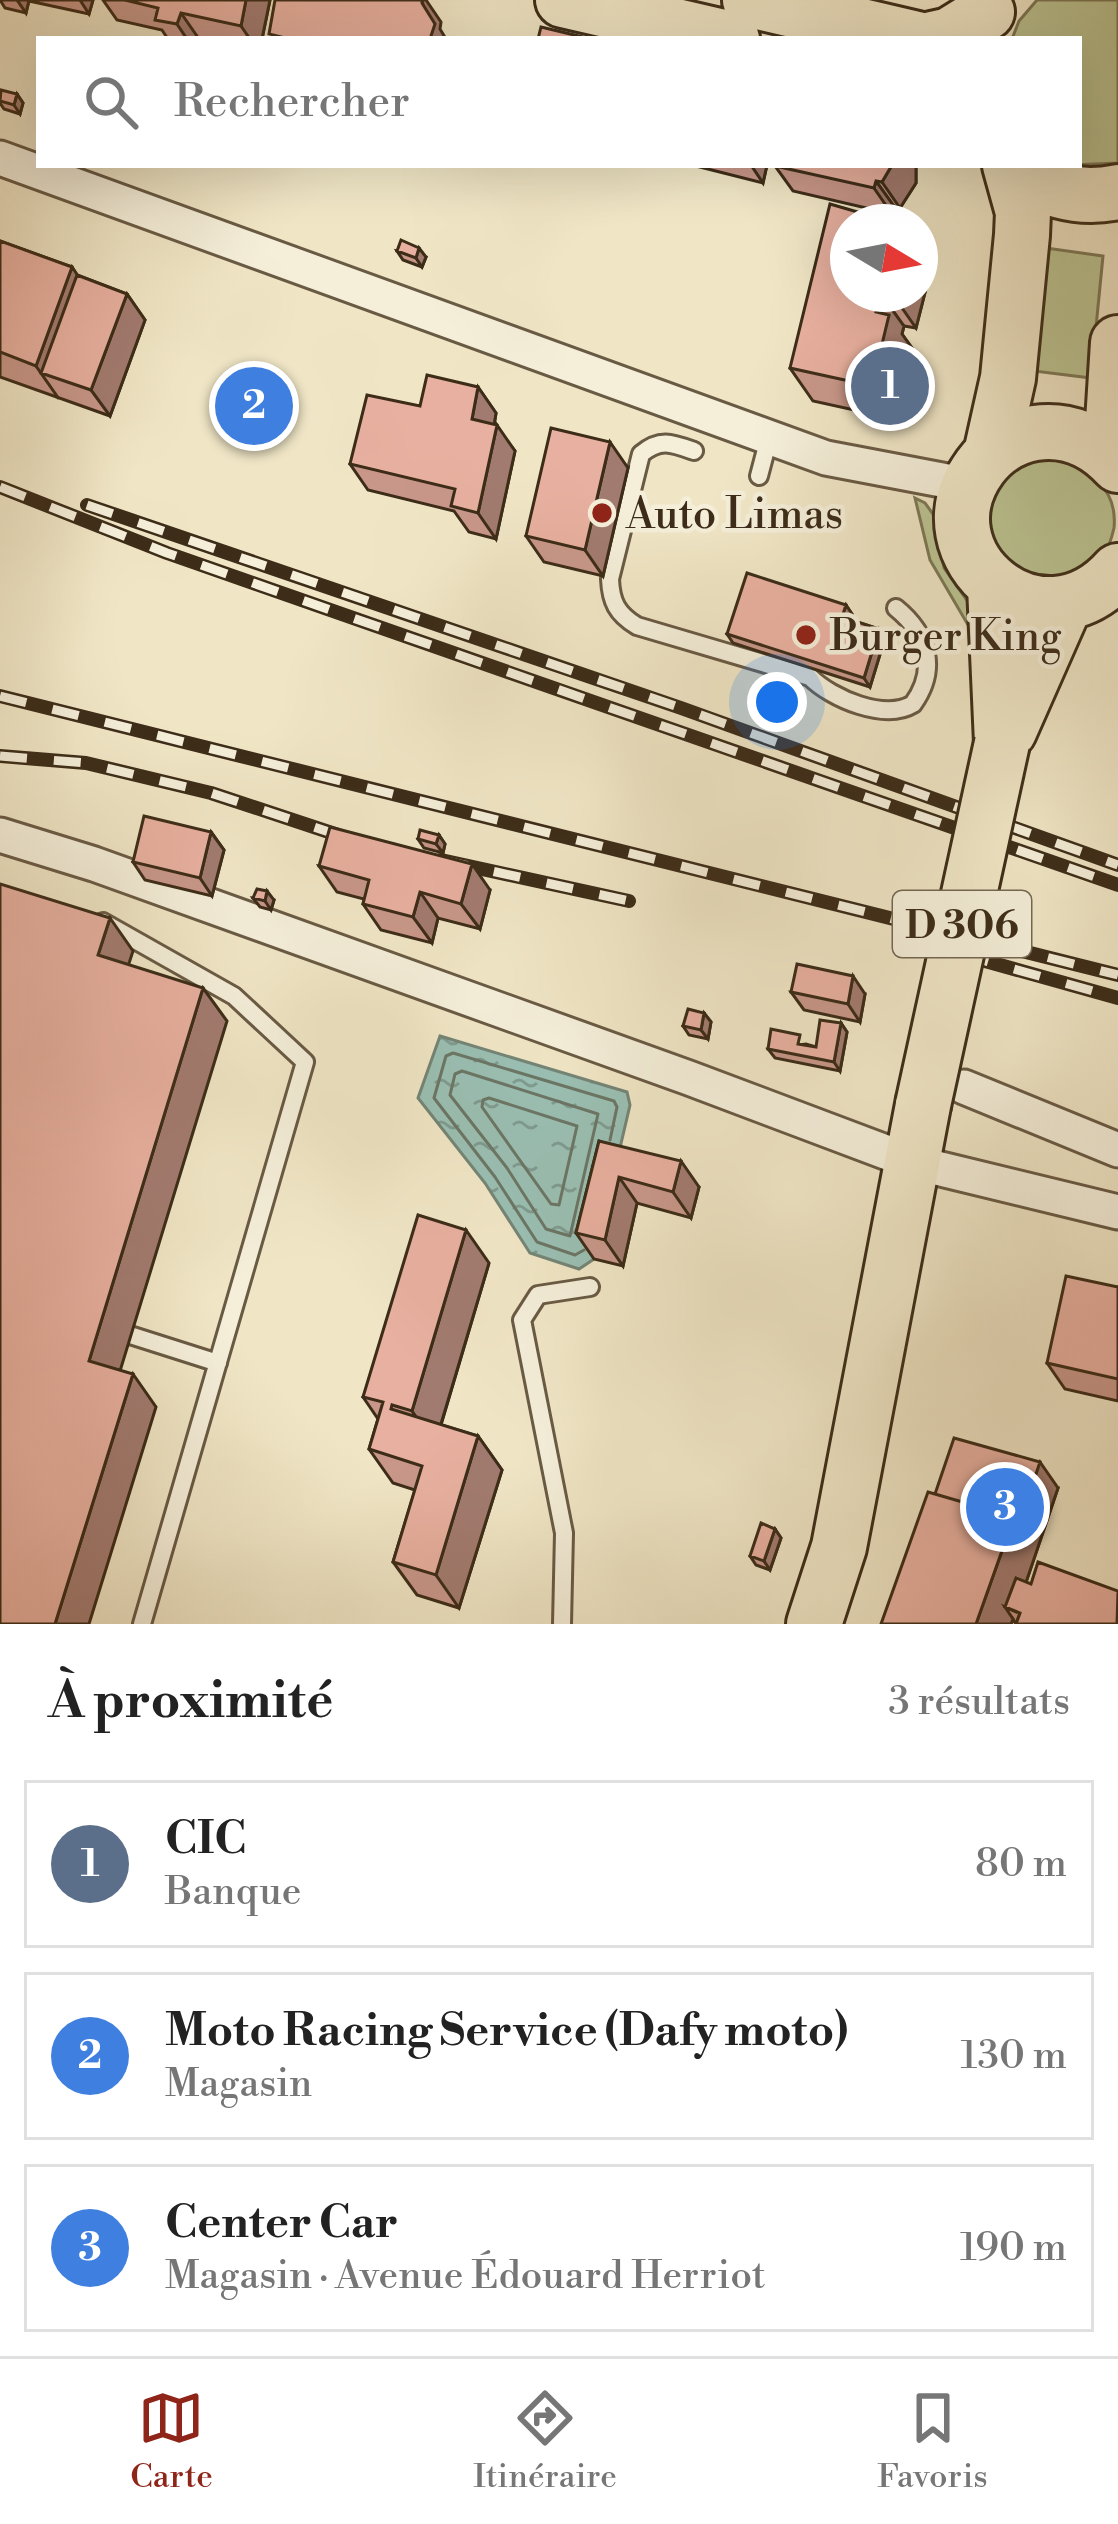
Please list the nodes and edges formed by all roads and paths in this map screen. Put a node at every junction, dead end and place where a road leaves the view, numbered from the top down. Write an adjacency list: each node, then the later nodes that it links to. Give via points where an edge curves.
1 (563, 0): 4 (main road)
2 (750, 0): 5 (main road)
3 (986, 17): 6 (main road)
4 (719, 36)
5 (904, 36)
6 (946, 36)
7 (0, 158): 12 (street)
8 (1011, 168): 15 (main road, via 1023,212 1008,378)
9 (1015, 168): 10 (main road, via 1052,190)
10 (1118, 192)
11 (1118, 343): 14 (main road)
12 (769, 438): 15 (street, via 826,458); 16 (lane)
13 (694, 451): 20 (lane, via 664,441 641,454 610,579 623,618 810,677 824,691 890,713 914,704 929,666 920,634)
14 (1118, 463): 15 (main road, via 1086,440 1048,432 1028,434)
15 (979, 470): 18 (main road, via 963,516 966,543)
16 (759, 476)
17 (1117, 572): 19 (main road)
18 (995, 586): 19 (main road, via 1025,602); 21 (main road, D 306)
19 (1065, 604): 21 (main road, D 306)
20 (896, 608)
21 (1002, 743): 24 (main road, D 306, bridge)
22 (0, 835): 26 (street)
23 (94, 917): 30 (lane, via 234,996 305,1062)
24 (944, 1096): 25 (street); 26 (main road, D 306)
25 (1118, 1150)
26 (912, 1162): 27 (street); 31 (main road, D 306)
27 (1118, 1212)
28 (590, 1287): 33 (lane, via 538,1294 522,1320 564,1533)
29 (130, 1335): 30 (lane)
30 (218, 1363): 32 (lane)
31 (856, 1450): 34 (main road, D 306); 35 (main road, D 306, via 839,1547)
32 (142, 1624)
33 (562, 1624)
34 (778, 1624)
35 (814, 1624)

